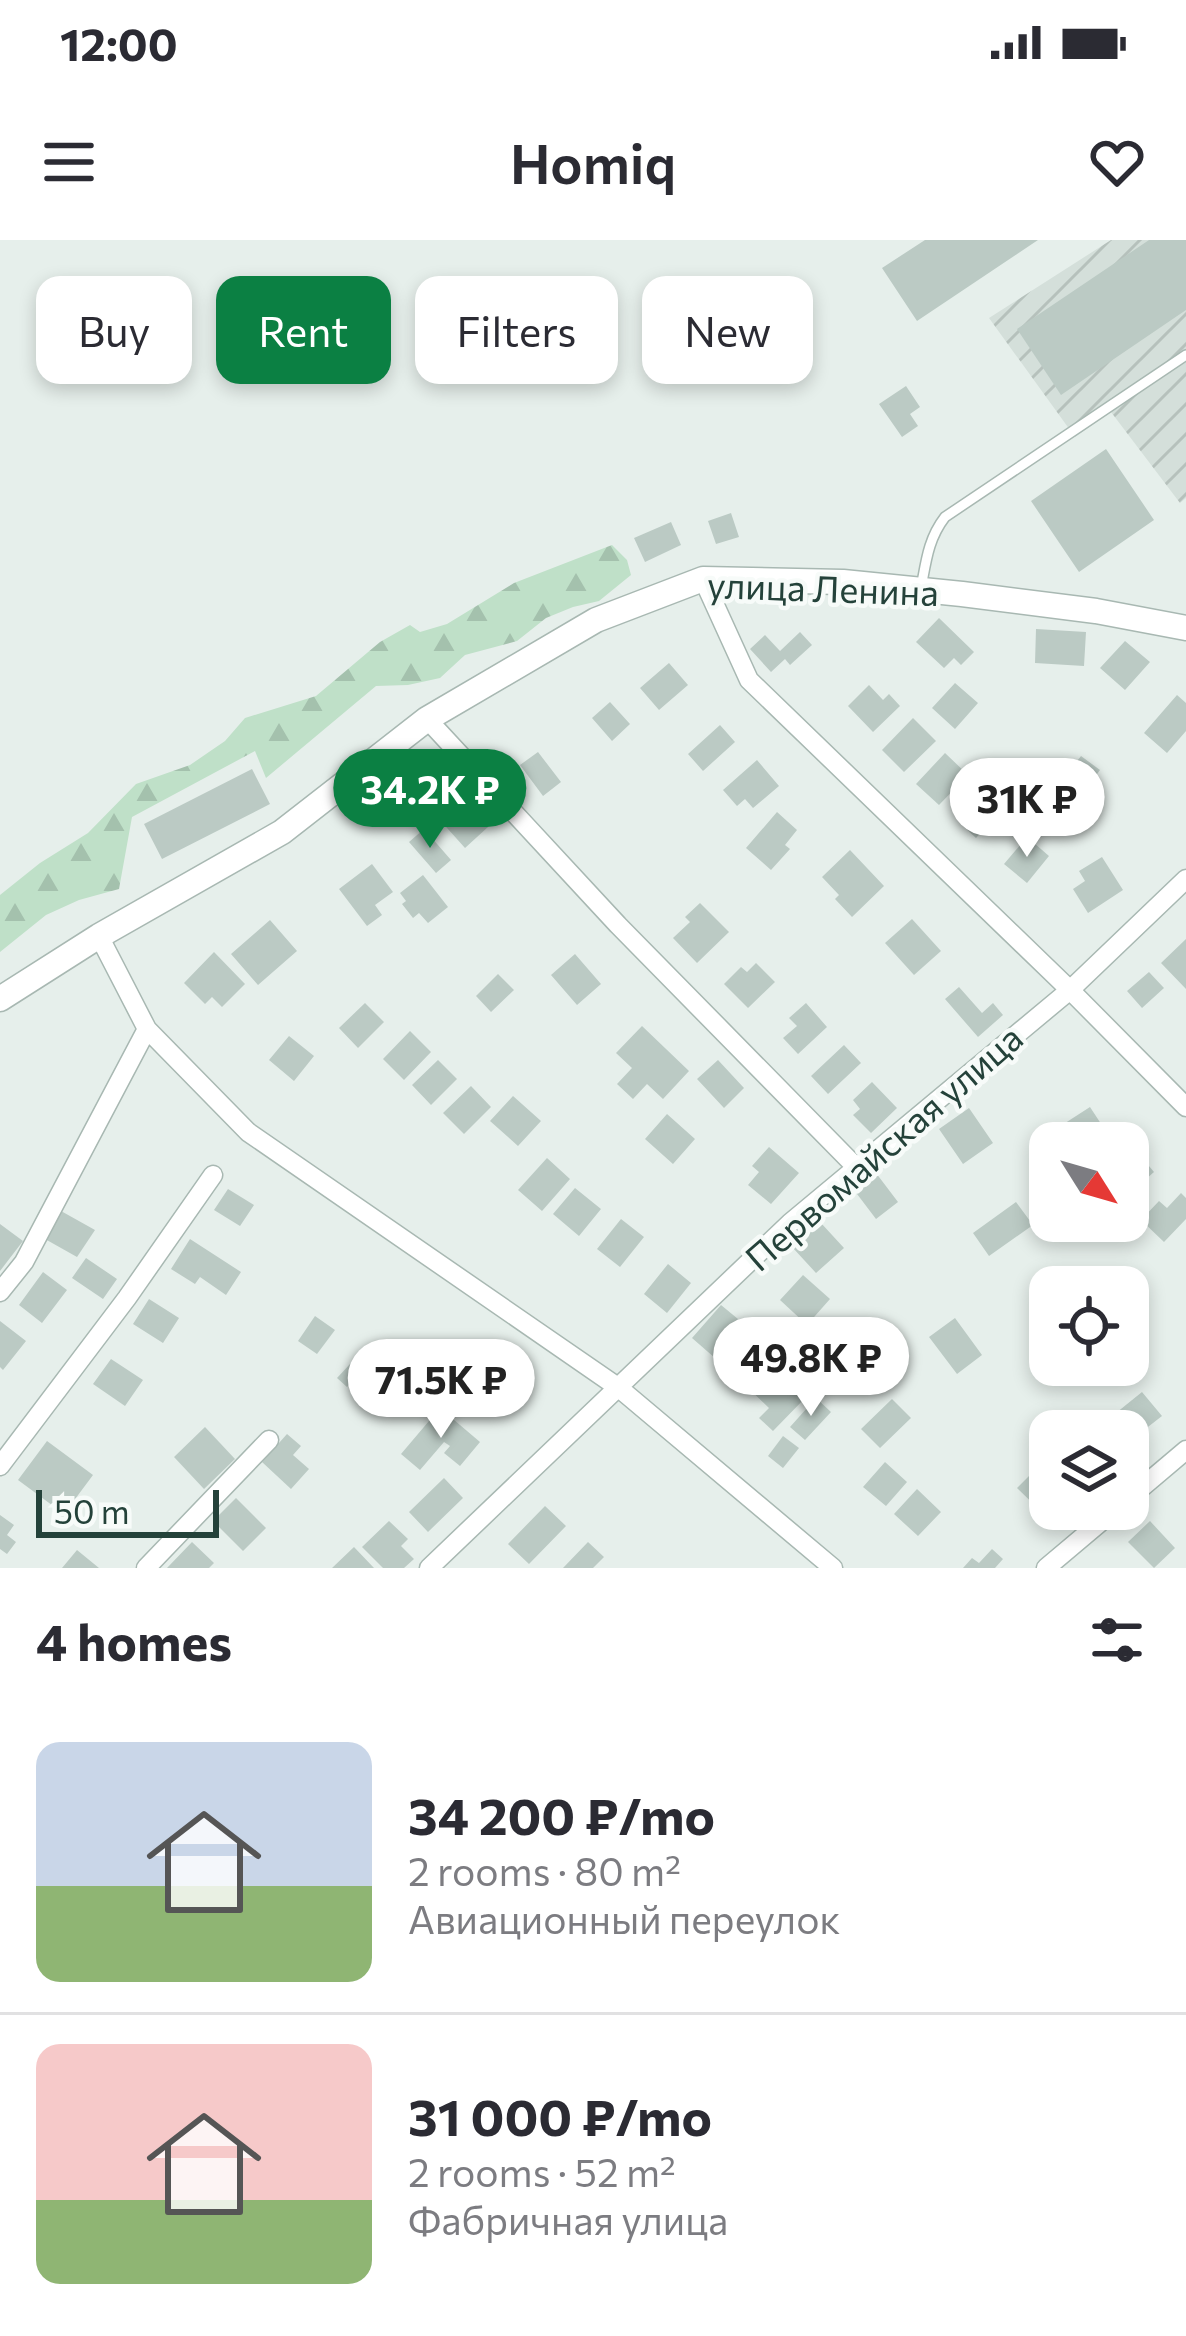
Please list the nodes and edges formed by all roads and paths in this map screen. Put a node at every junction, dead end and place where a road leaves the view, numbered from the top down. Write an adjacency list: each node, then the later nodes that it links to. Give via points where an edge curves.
1 (1186, 355): 3 (lane, via 945,517 928,549)
2 (703, 579): 3 (street, улица Ленина); 5 (street, улица Ленина, via 596,620); 8 (street, via 749,680)
3 (921, 590): 4 (street, улица Ленина)
4 (1186, 628)
5 (427, 719): 7 (street, улица Ленина, via 282,832); 12 (street)
6 (1186, 879): 8 (street, Первомайская улица)
7 (99, 936): 9 (street, улица Ленина); 10 (street)
8 (1070, 990): 11 (street); 12 (street, Первомайская улица)
9 (0, 999)
10 (147, 1029): 14 (street, via 24,1262); 15 (street, via 248,1132)
11 (1186, 1107)
12 (856, 1166): 15 (street, Первомайская улица)
13 (213, 1174): 18 (street)
14 (0, 1292)
15 (619, 1388): 22 (street, Первомайская улица); 23 (street)
16 (269, 1440): 21 (street)
17 (1186, 1450): 19 (street)
18 (0, 1466)
19 (1149, 1481)
20 (1091, 1530): 24 (street)
21 (146, 1568)
22 (429, 1568)
23 (833, 1568)
24 (1046, 1568)

